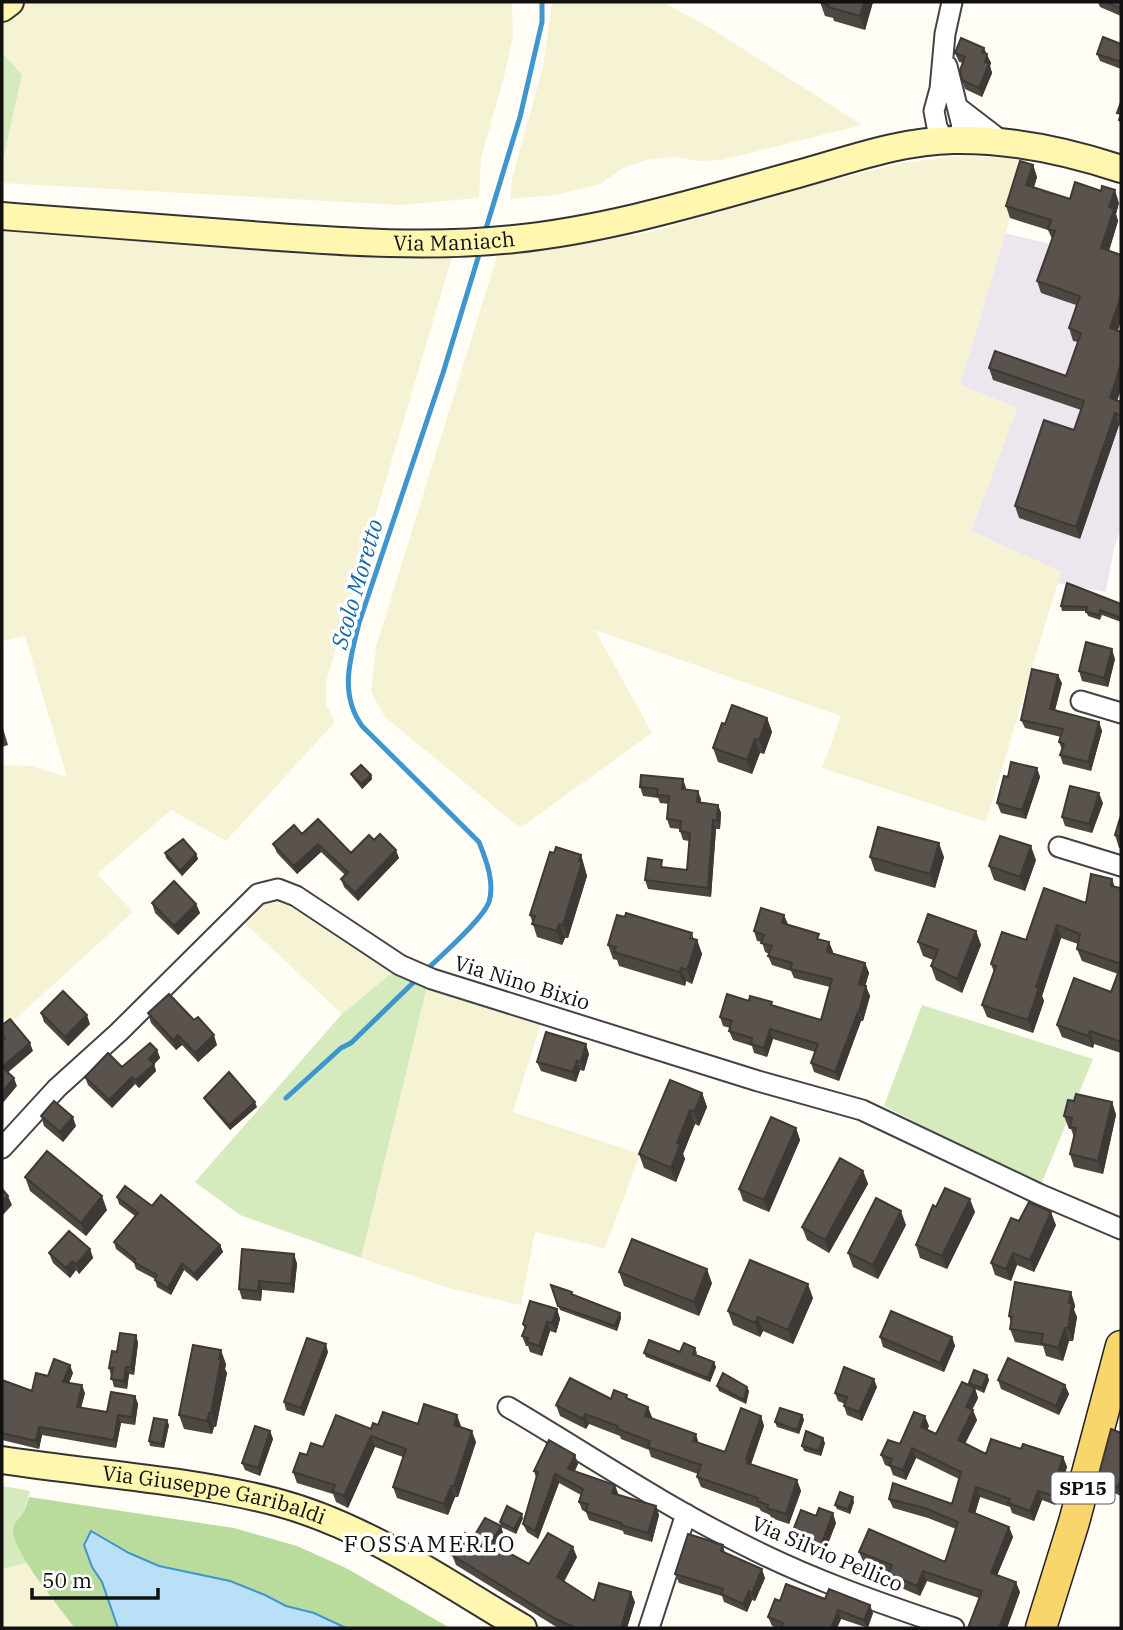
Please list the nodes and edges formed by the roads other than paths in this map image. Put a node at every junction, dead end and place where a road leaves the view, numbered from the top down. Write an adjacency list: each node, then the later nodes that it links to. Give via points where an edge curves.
1 (10, 2): 3 (main road)
2 (952, 2): 4 (street)
3 (2, 8)
4 (943, 52): 5 (street); 6 (street)
5 (960, 109): 7 (street, via 959,135); 8 (street, Via Maniach)
6 (934, 111): 7 (street, via 937,127); 9 (street, Via Maniach, via 923,128)
7 (949, 140): 8 (main road, Via Maniach); 9 (main road, Via Maniach)
8 (1003, 142): 10 (main road, Via Maniach, via 1048,148)
9 (897, 147): 11 (main road, Via Maniach, via 641,217 502,240 410,244 316,240)
10 (1121, 169)
11 (2, 216)
12 (1081, 701): 13 (street)
13 (1121, 713)
14 (1059, 847): 15 (street)
15 (1121, 866)
16 (2, 1148): 17 (street, Via Nino Bixio, via 57,1088 258,894 278,889 296,896 400,965 432,979 862,1110)
17 (1121, 1229)
18 (1121, 1346): 25 (main road, SP15)
19 (508, 1407): 21 (street, Via Silvio Pellico)
20 (2, 1460): 22 (main road, Via Giuseppe Garibaldi, via 193,1485 277,1503 364,1534)
21 (686, 1514): 23 (street); 24 (street, Via Silvio Pellico, via 784,1565)
22 (523, 1628)
23 (649, 1628)
24 (954, 1628)
25 (1041, 1628)

